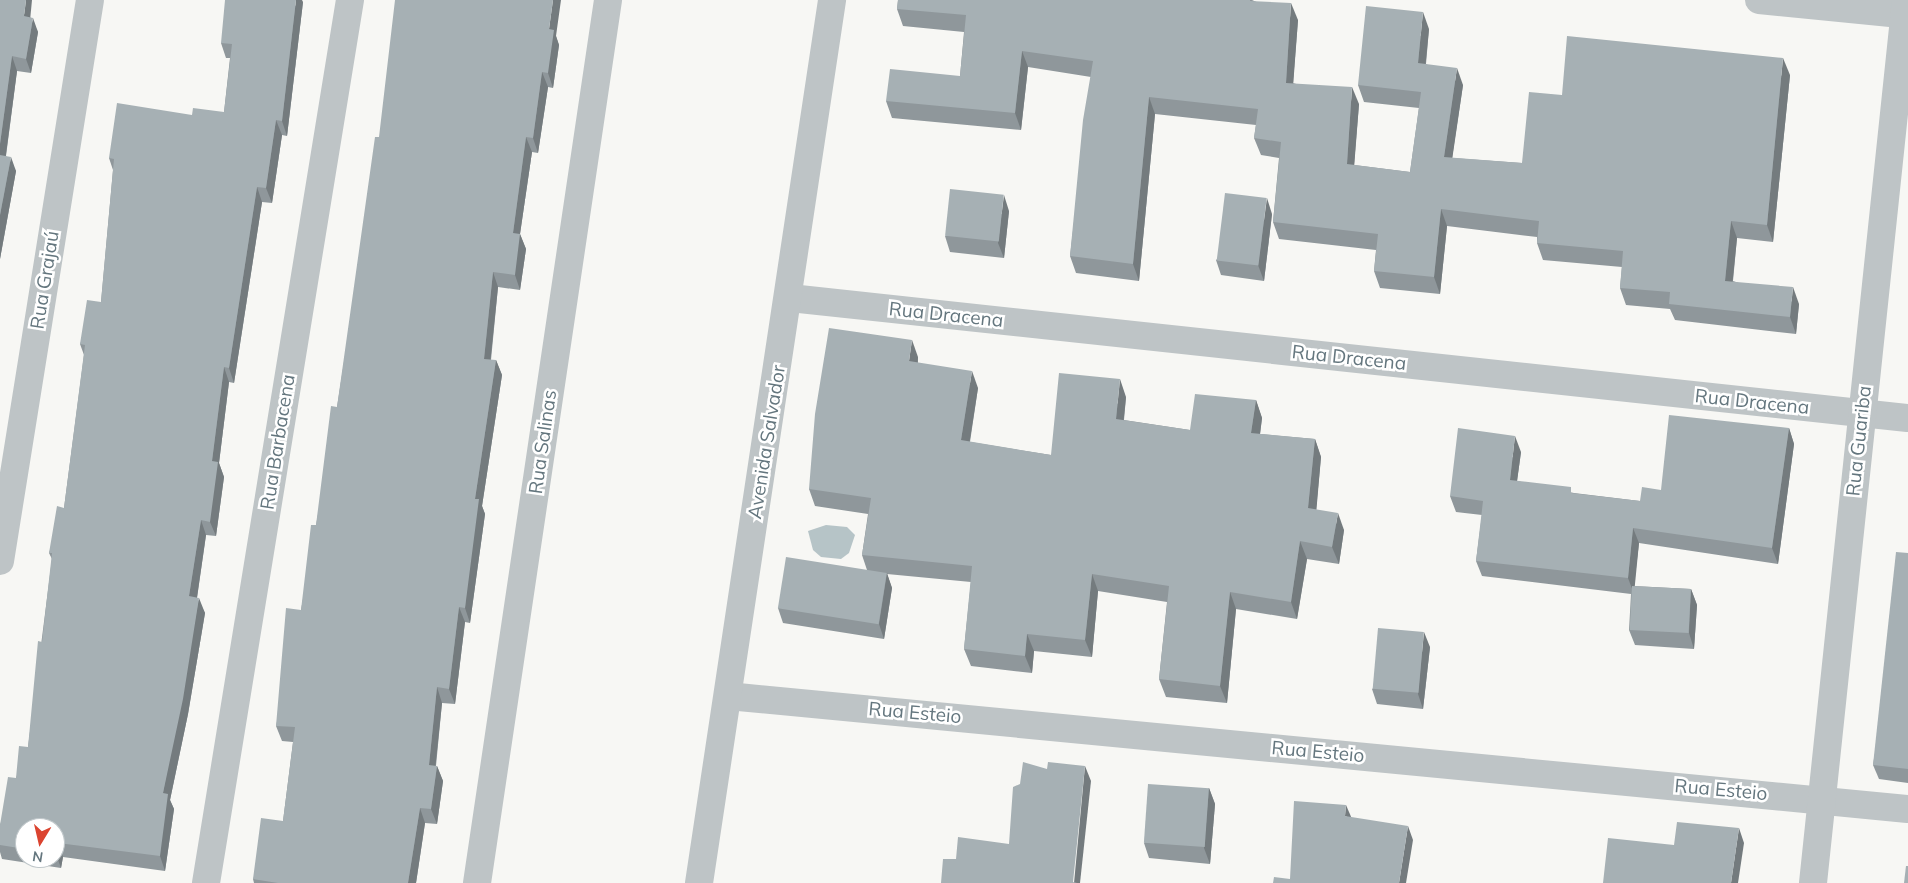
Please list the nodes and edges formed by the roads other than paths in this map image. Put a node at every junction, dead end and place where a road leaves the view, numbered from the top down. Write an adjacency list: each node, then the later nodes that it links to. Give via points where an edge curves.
1 (90, 0): 10 (street, Rua Grajaú)
2 (350, 0): 14 (street, Rua Barbacena)
3 (608, 0): 15 (street, Rua Salinas)
4 (832, 0): 7 (street, Avenida Salvador)
5 (1759, 0): 6 (street)
6 (1906, 10): 8 (street, Rua Guariba)
7 (790, 298): 8 (street, Rua Dracena); 11 (street, Avenida Salvador)
8 (1862, 414): 9 (street, Rua Dracena); 12 (street, Rua Guariba)
9 (1908, 418)
10 (0, 561)
11 (728, 696): 12 (street, Rua Esteio); 16 (street, Avenida Salvador)
12 (1823, 800): 13 (street, Rua Esteio); 17 (street, Rua Guariba)
13 (1908, 809)
14 (206, 883)
15 (477, 883)
16 (699, 883)
17 (1813, 883)

